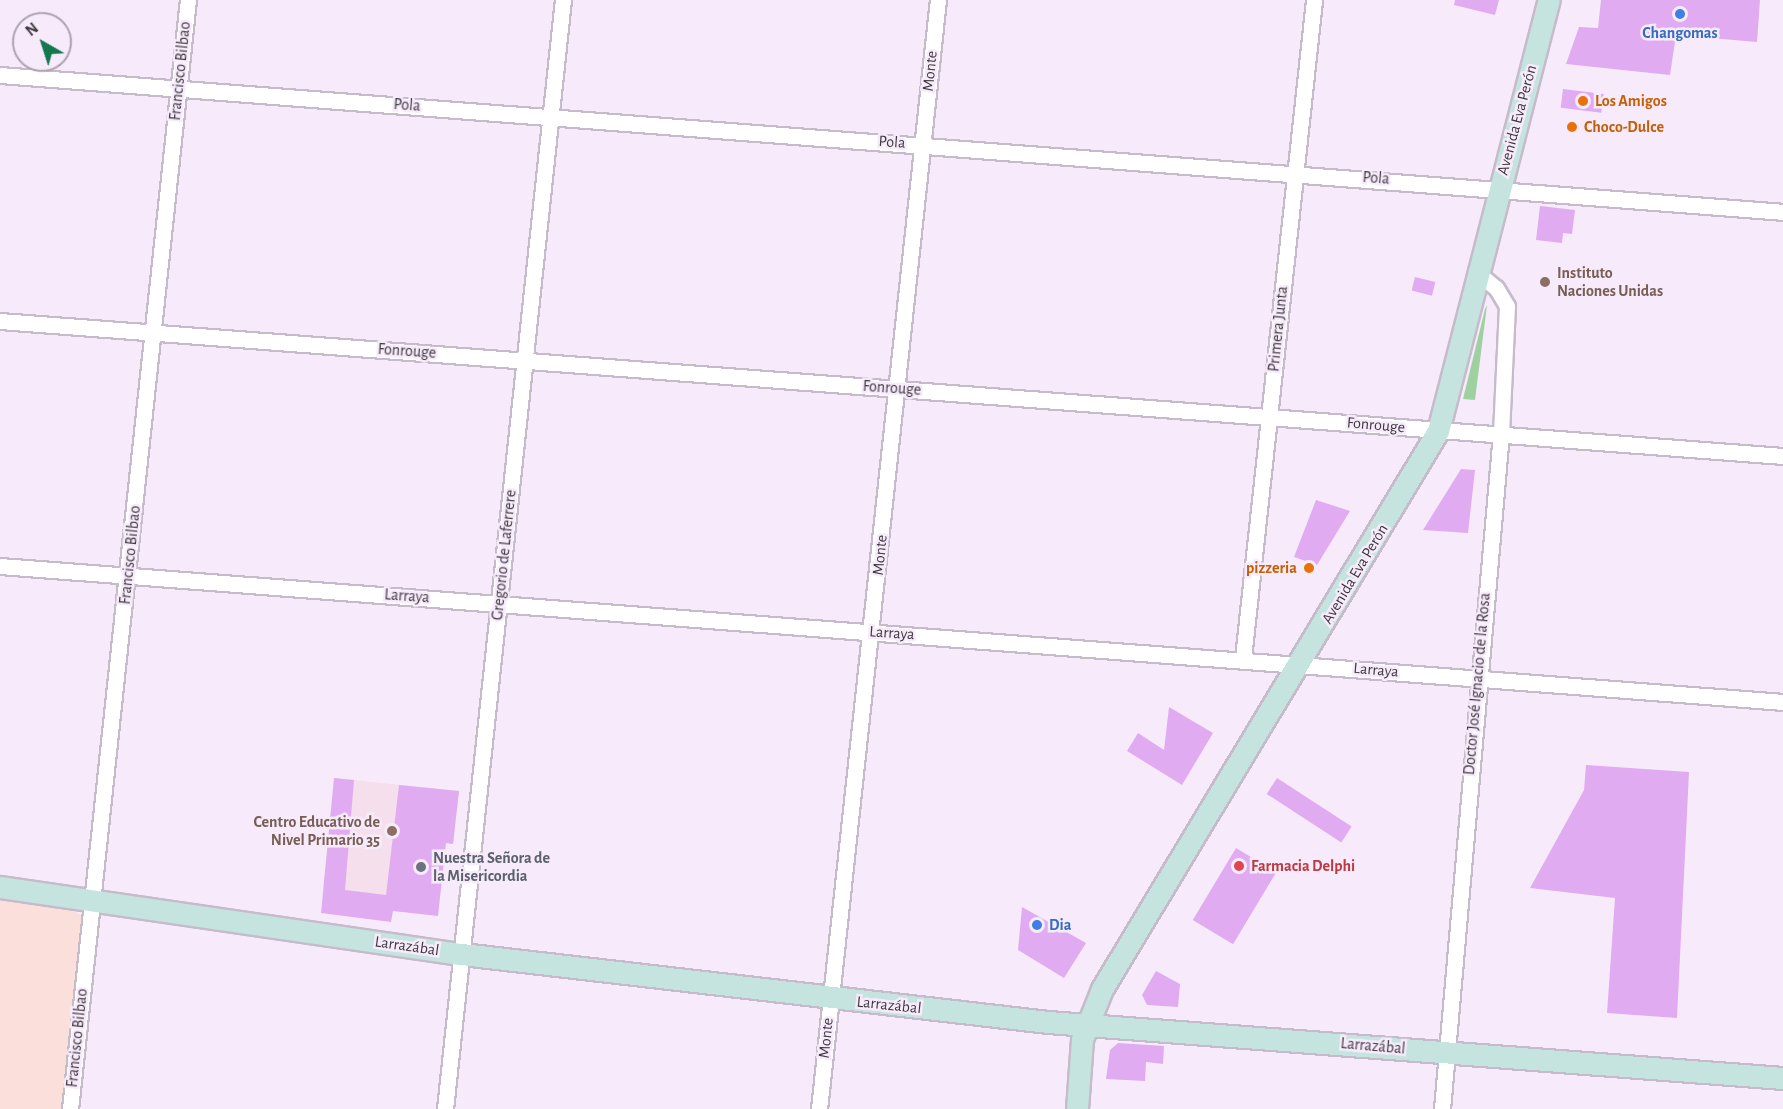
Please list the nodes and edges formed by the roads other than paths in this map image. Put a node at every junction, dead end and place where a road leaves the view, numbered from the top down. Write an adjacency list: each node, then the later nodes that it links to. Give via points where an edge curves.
1 (188, 0): 7 (street, Francisco Bilbao)
2 (563, 0): 8 (street, Gregorio de Laferrere)
3 (938, 0): 9 (street, Monte)
4 (1314, 0): 10 (street, Primera Junta)
5 (1548, 0): 11 (street, Avenida Eva Perón)
6 (0, 75): 7 (street, Pola)
7 (178, 89): 8 (street, Pola); 15 (street, Francisco Bilbao)
8 (550, 116): 9 (street, Pola); 16 (street, Gregorio de Laferrere)
9 (922, 145): 10 (street, Pola); 17 (street, Monte)
10 (1295, 172): 11 (street, Pola); 18 (street, Primera Junta)
11 (1500, 186): 12 (street, Pola); 13 (street, Avenida Eva Perón)
12 (1783, 212)
13 (1476, 272): 19 (street, Avenida Eva Perón); 20 (street, Doctor José Ignacio de la Rosa, via 1496,288 1507,306)
14 (0, 321): 15 (street, Fonrouge)
15 (153, 333): 16 (street, Fonrouge); 23 (street, Francisco Bilbao)
16 (524, 359): 17 (street, Fonrouge); 24 (street, Gregorio de Laferrere)
17 (897, 388): 18 (street, Fonrouge); 25 (street, Monte)
18 (1268, 415): 19 (street, Fonrouge); 26 (street, Primera Junta)
19 (1438, 431): 20 (street, Fonrouge); 27 (street, Avenida Eva Perón)
20 (1501, 433): 21 (street, Fonrouge); 28 (street, Doctor José Ignacio de la Rosa)
21 (1783, 456)
22 (0, 566): 23 (street, Larraya)
23 (128, 576): 24 (street, Larraya); 31 (street, Francisco Bilbao)
24 (500, 603): 25 (street, Larraya); 32 (street, Gregorio de Laferrere)
25 (872, 632): 26 (street, Larraya); 33 (street, Monte)
26 (1243, 658): 27 (street, Larraya)
27 (1301, 663): 28 (street, Larraya); 34 (street, Avenida Eva Perón, via 1102,989)
28 (1477, 679): 29 (street, Larraya); 35 (street, Doctor José Ignacio de la Rosa)
29 (1783, 702)
30 (0, 887): 31 (street, Larrazábal)
31 (92, 901): 32 (street, Larrazábal); 37 (street, Francisco Bilbao)
32 (462, 954): 33 (street, Larrazábal); 38 (street, Gregorio de Laferrere)
33 (830, 998): 34 (street, Larrazábal); 39 (street, Monte)
34 (1087, 1024): 35 (street, Larrazábal); 40 (street, Avenida Eva Perón)
35 (1446, 1052): 36 (street, Larrazábal); 41 (street, Doctor José Ignacio de la Rosa)
36 (1783, 1078)
37 (70, 1109)
38 (445, 1109)
39 (819, 1109)
40 (1077, 1109)
41 (1442, 1109)

